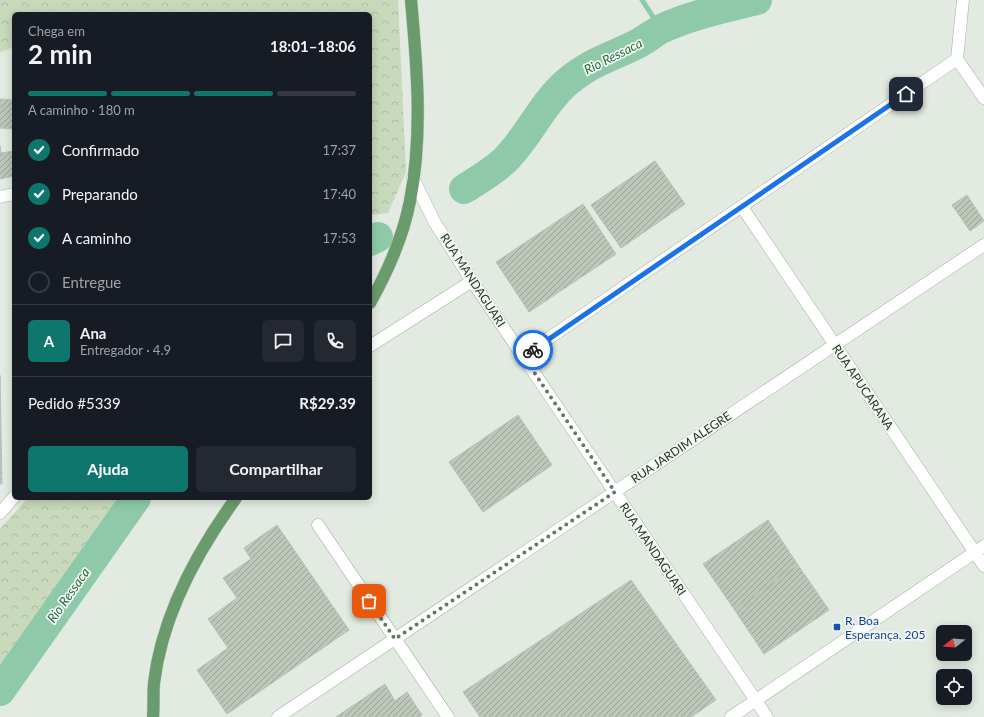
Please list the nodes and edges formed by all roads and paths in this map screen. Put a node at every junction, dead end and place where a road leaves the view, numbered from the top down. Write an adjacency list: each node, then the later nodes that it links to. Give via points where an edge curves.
1 (411, 0): 5 (main road, via 417,101)
2 (963, 0): 3 (street)
3 (957, 59): 4 (street); 8 (street)
4 (984, 98)
5 (413, 178): 10 (street, RUA MANDAGUARI, via 435,223); 11 (main road, via 410,201 397,245)
6 (12, 194): 7 (street)
7 (0, 197)
8 (742, 207): 13 (street, RUA APUCARANA); 14 (street)
9 (984, 245): 13 (street, RUA JARDIM ALEGRE)
10 (472, 281): 12 (street); 14 (street, RUA MANDAGUARI)
11 (372, 299)
12 (372, 345)
13 (834, 345): 15 (street, RUA JARDIM ALEGRE); 20 (street, RUA APUCARANA)
14 (523, 356): 15 (street, RUA MANDAGUARI)
15 (615, 492): 22 (street, RUA JARDIM ALEGRE); 23 (street, RUA MANDAGUARI)
16 (12, 499): 18 (street)
17 (235, 500): 24 (main road, via 214,529 189,573 172,612 156,671)
18 (0, 513)
19 (318, 525): 22 (street)
20 (979, 550): 21 (street, RUA APUCARANA); 23 (street)
21 (984, 566)
22 (395, 639): 25 (street, RUA JARDIM ALEGRE); 26 (street)
23 (756, 700): 27 (street); 28 (street, RUA MANDAGUARI)
24 (153, 717)
25 (278, 717)
26 (448, 717)
27 (731, 717)
28 (767, 717)

